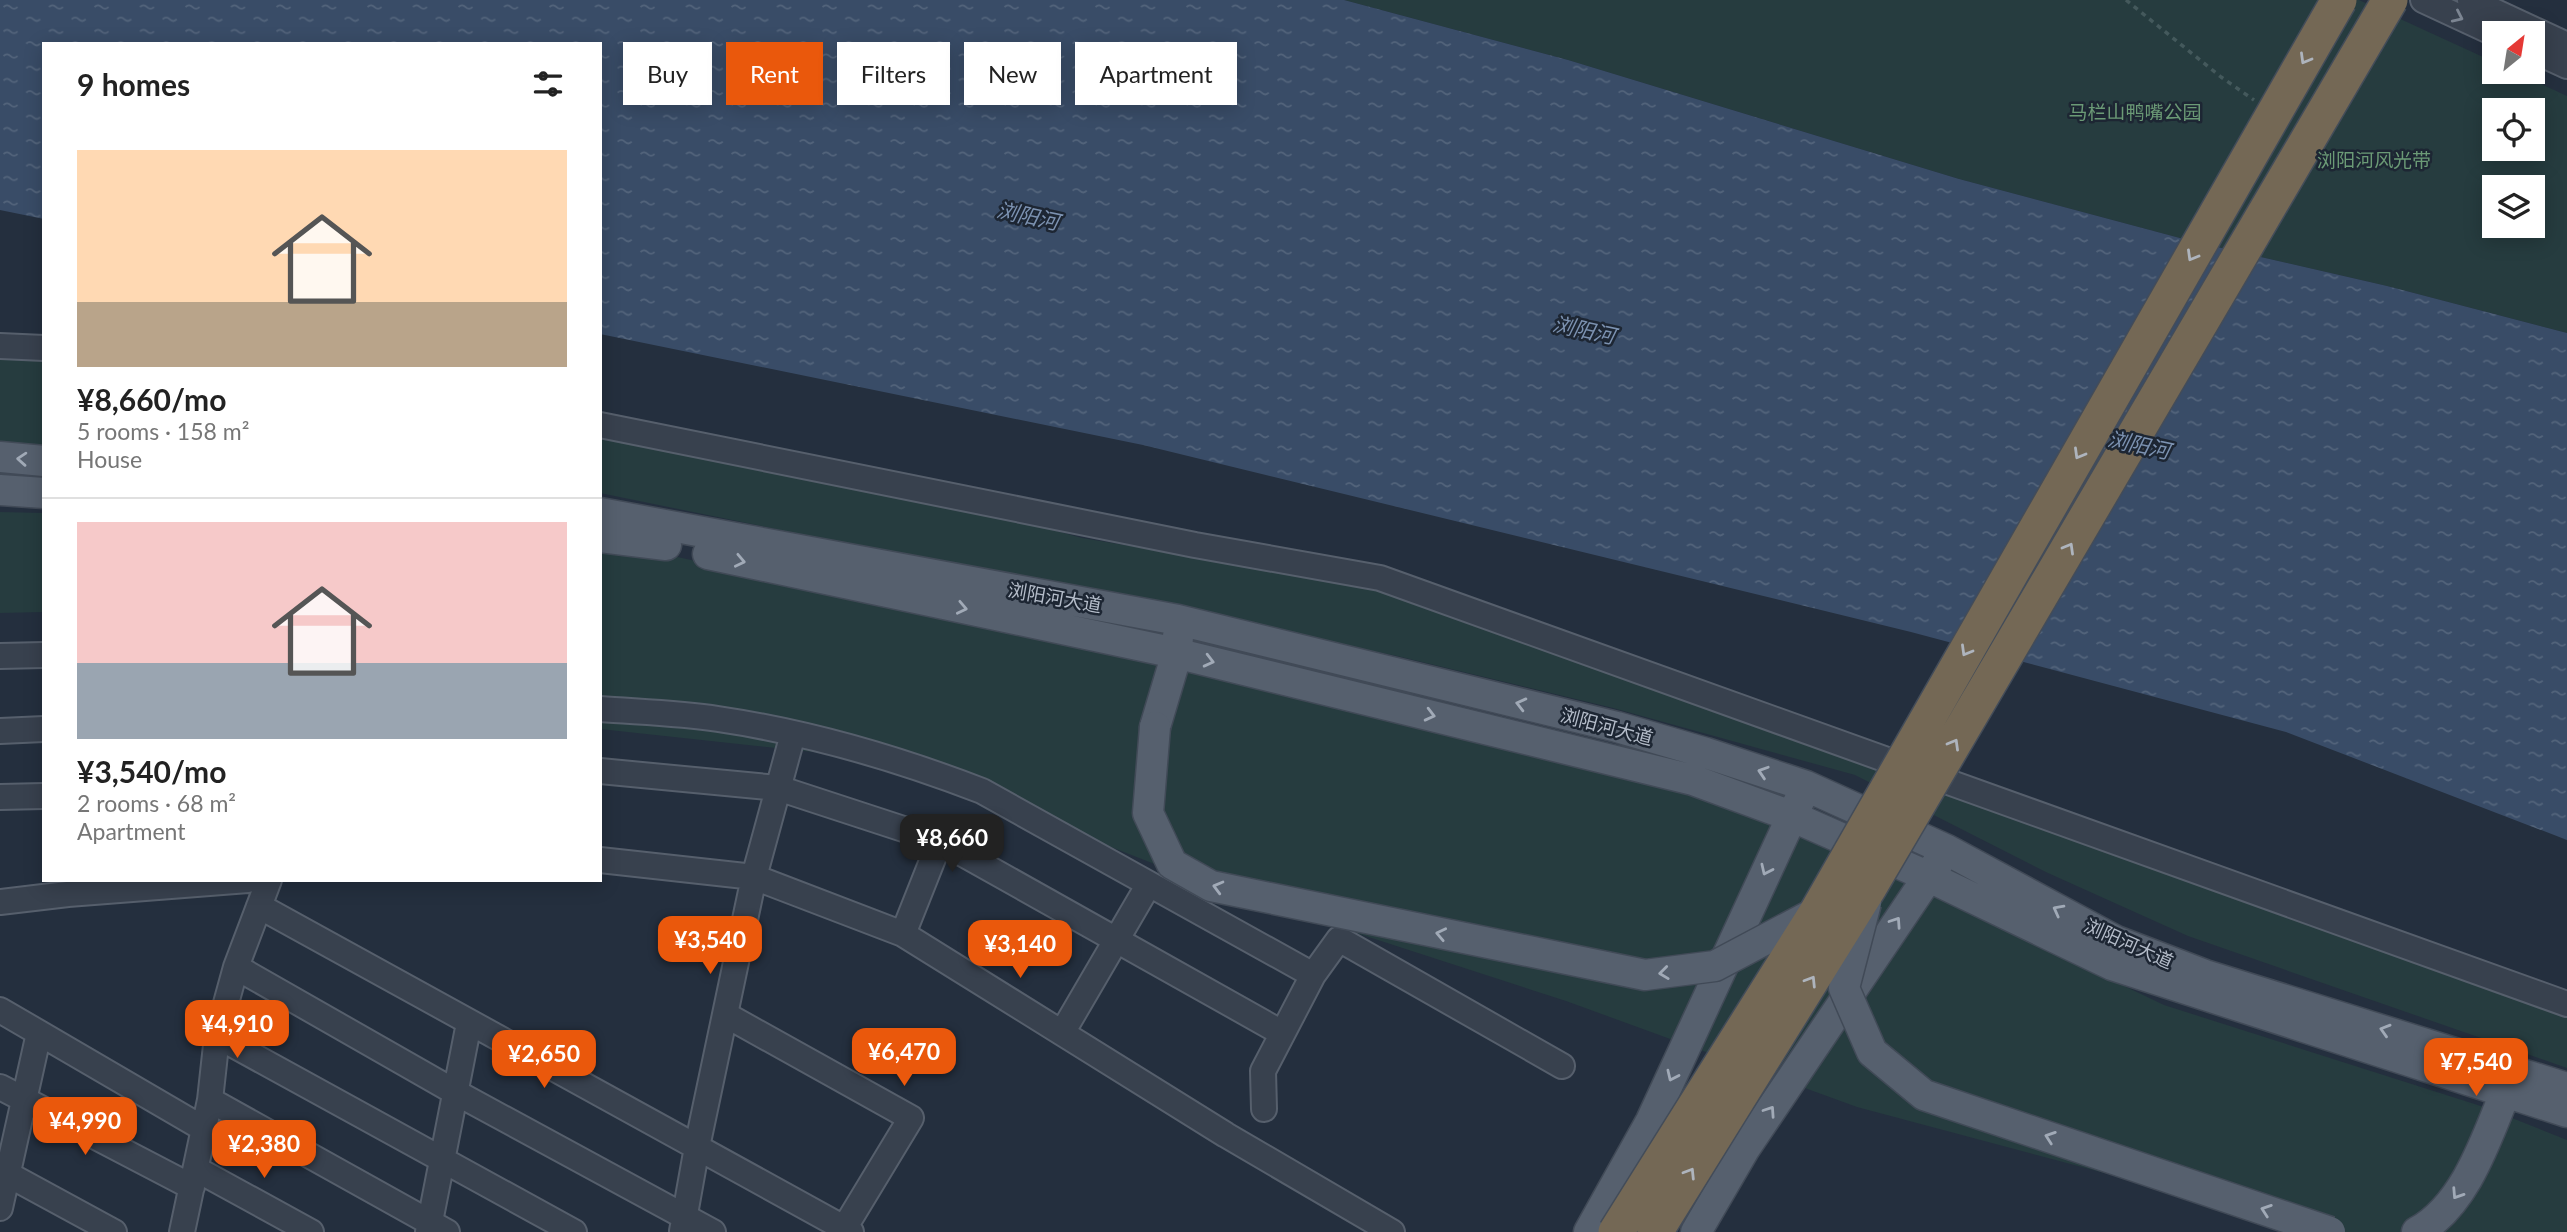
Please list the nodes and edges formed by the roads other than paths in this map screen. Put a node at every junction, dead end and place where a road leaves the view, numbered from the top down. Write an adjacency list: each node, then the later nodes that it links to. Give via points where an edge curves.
1 (2339, 0): 44 (highway, one-way to 44, bridge)
2 (2390, 0): 40 (highway, one-way to 2, bridge)
3 (2423, 0): 5 (street, one-way to 5)
4 (2470, 0): 6 (street)
5 (2482, 27)
6 (2567, 45)
7 (2545, 56): 8 (street)
8 (2567, 66)
9 (0, 346): 10 (street)
10 (42, 348)
11 (602, 425): 49 (street, via 1380,578)
12 (0, 457): 13 (main road, one-way to 12)
13 (42, 461)
14 (0, 490): 15 (main road)
15 (42, 493)
16 (602, 513): 18 (main road, 浏阳河大道)
17 (602, 537): 19 (main road, 浏阳河大道, one-way to 19, via 658,544)
18 (1178, 620): 19 (main road); 27 (main road, 浏阳河大道, one-way to 18, via 1617,727)
19 (1177, 653): 31 (main road, 浏阳河大道, one-way to 31, via 1693,780); 44 (main road, one-way to 19, bridge, via 1715,966 1645,975 1210,886 1172,864 1148,813 1154,727)
20 (42, 655): 21 (street)
21 (0, 656)
22 (602, 709): 25 (street, via 716,718)
23 (42, 729): 24 (street)
24 (0, 730)
25 (793, 734): 28 (street); 39 (street, via 929,771 982,791)
26 (602, 771): 28 (street)
27 (1806, 786): 31 (main road); 33 (main road, 浏阳河大道)
28 (778, 788): 32 (street); 36 (street)
29 (42, 796): 30 (street)
30 (0, 797)
31 (1791, 816): 35 (main road, 浏阳河大道); 81 (main road, one-way to 81, via 1651,1121)
32 (940, 841): 45 (street); 46 (street)
33 (1947, 850): 35 (main road); 58 (main road, 浏阳河大道, one-way to 33, via 2116,941)
34 (602, 860): 36 (street)
35 (1927, 876): 58 (main road, 浏阳河大道, via 2112,965); 84 (main road, one-way to 35, via 1745,1148)
36 (754, 877): 45 (street); 51 (street)
37 (197, 882): 41 (street)
38 (268, 882): 43 (street)
39 (1149, 884): 46 (street); 48 (street)
40 (1870, 886): 83 (highway, one-way to 40, bridge); 85 (main road, one-way to 40, bridge, via 1924,1095 1872,1052 1844,988)
41 (68, 887): 42 (street)
42 (0, 902)
43 (259, 906): 47 (street); 52 (street)
44 (1816, 912): 82 (highway, bridge)
45 (903, 934): 54 (street)
46 (1115, 940): 54 (street); 55 (street)
47 (236, 967): 56 (street); 61 (street)
48 (1313, 975): 55 (street); 57 (street, via 1339,939)
49 (2567, 1004)
50 (0, 1010): 53 (street)
51 (726, 1015): 67 (street); 74 (street, via 911,1118)
52 (469, 1023): 61 (street); 67 (street)
53 (39, 1033): 62 (street); 66 (street)
54 (1062, 1033): 80 (street)
55 (1282, 1033): 64 (street, via 1263,1071)
56 (217, 1036): 63 (street); 68 (street)
57 (1562, 1066)
58 (2510, 1082): 60 (main road, 浏阳河大道); 65 (main road, 浏阳河大道); 86 (main road, one-way to 86, via 2456,1198 2433,1224)
59 (0, 1087): 62 (street)
60 (2567, 1088)
61 (455, 1092): 68 (street); 72 (street)
62 (24, 1100): 69 (street); 70 (street)
63 (210, 1100): 66 (street); 73 (street)
64 (1264, 1109)
65 (2567, 1112)
66 (204, 1129): 70 (street)
67 (697, 1147): 72 (street); 74 (street)
68 (442, 1160): 73 (street); 78 (street)
69 (3, 1172): 71 (street); 75 (street)
70 (194, 1178): 76 (street); 77 (street)
71 (0, 1208)
72 (683, 1224): 79 (street)
73 (435, 1229)
74 (846, 1231)
75 (114, 1232)
76 (182, 1232)
77 (311, 1232)
78 (575, 1232)
79 (713, 1232)
80 (1392, 1232)
81 (1589, 1232)
82 (1616, 1232)
83 (1656, 1232)
84 (1696, 1232)
85 (2330, 1232)
86 (2417, 1232)

